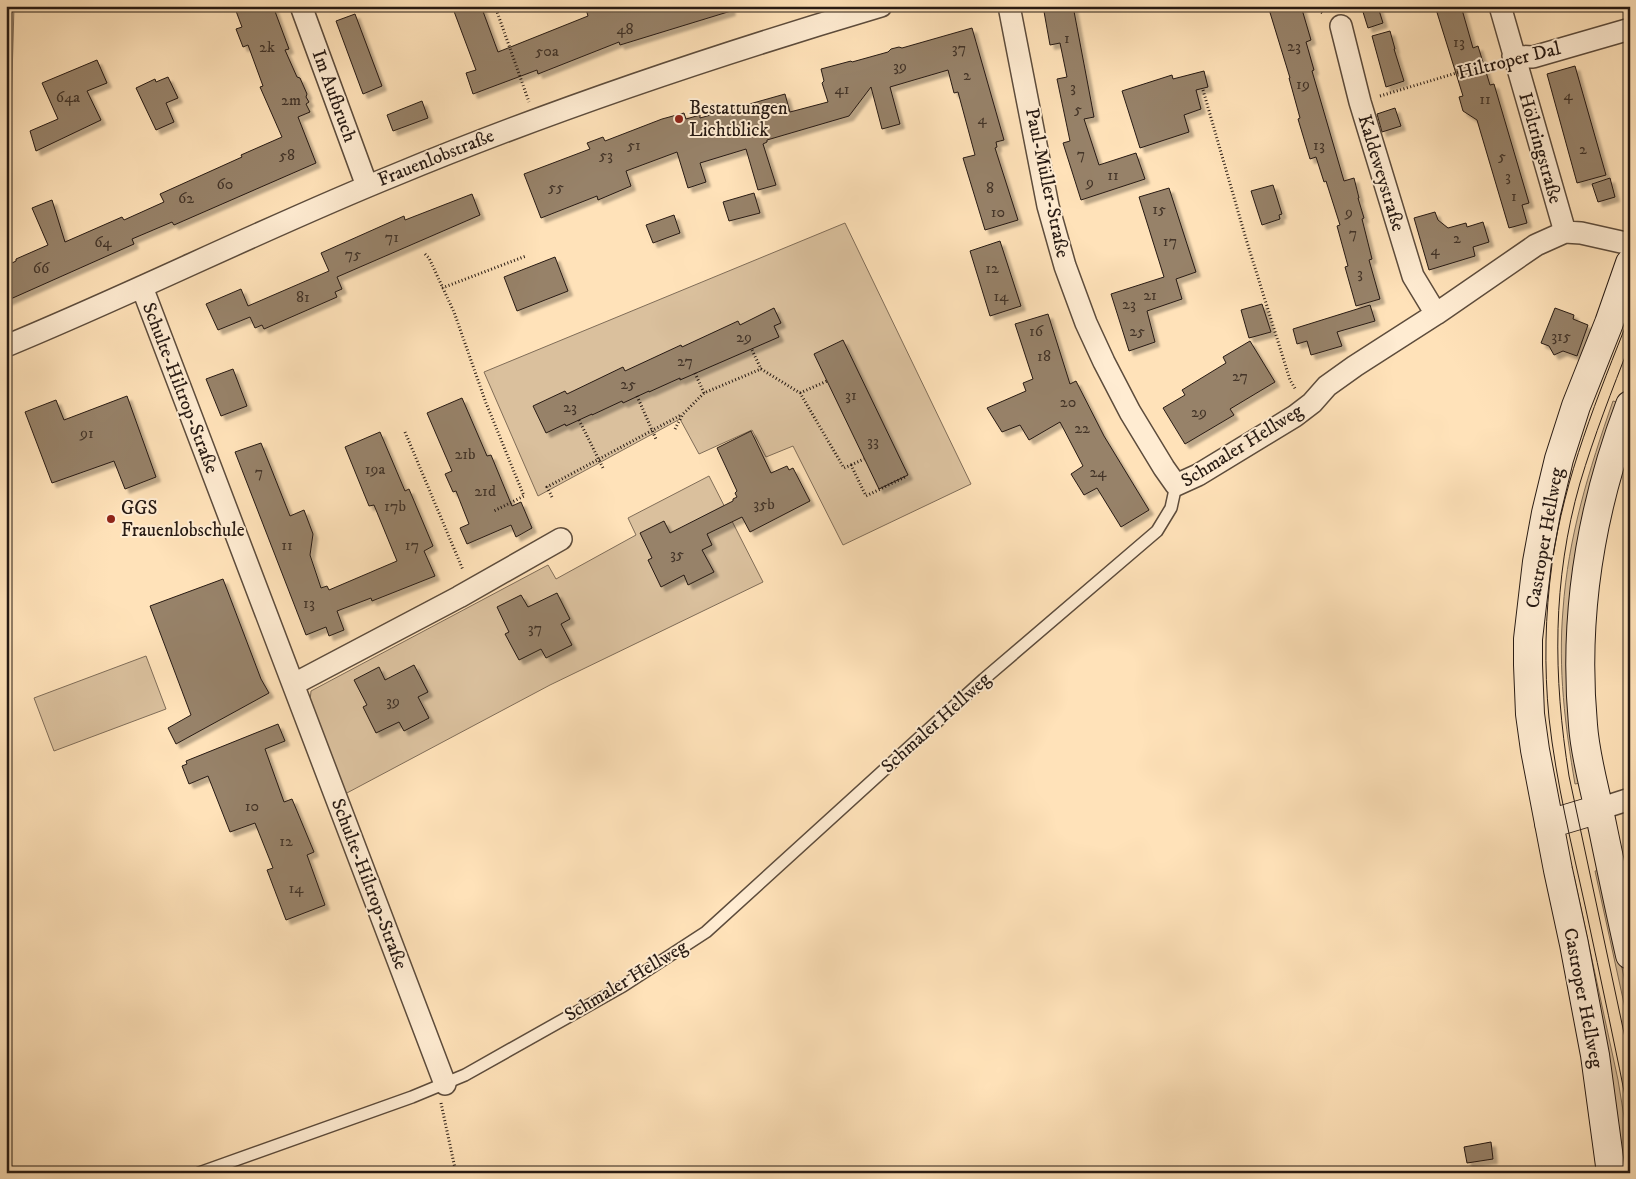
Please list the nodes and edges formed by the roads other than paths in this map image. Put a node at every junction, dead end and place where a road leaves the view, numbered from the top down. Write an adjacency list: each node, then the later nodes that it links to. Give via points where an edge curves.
1 (301, 6): 8 (street, Im Aufbruch)
2 (881, 6): 8 (street, Frauenlobstraße, via 647,79 535,119)
3 (1009, 6): 16 (street, Paul-Müller-Straße, via 1048,206 1065,266 1104,362)
4 (1500, 6): 7 (street, Höltringstraße)
5 (1341, 26): 13 (street, Kaldeweystraße, via 1360,102 1413,276)
6 (1630, 29): 7 (street, Hiltroper Dal, via 1533,57)
7 (1513, 56): 9 (street, Höltringstraße)
8 (368, 186): 12 (street, Frauenlobstraße)
9 (1565, 232): 10 (street); 13 (street, Schmaler Hellweg, via 1536,245)
10 (1630, 244)
11 (1630, 263): 21 (main road, Castroper Hellweg, via 1559,459 1537,562 1528,640 1530,714)
12 (142, 287): 14 (street, Frauenlobstraße); 18 (street, Schulte-Hiltrop-Straße)
13 (1436, 314): 16 (street, Schmaler Hellweg, via 1327,386 1312,403 1287,421)
14 (6, 346)
15 (1630, 406): 20 (main road, via 1606,476 1584,586 1580,643 1583,726)
16 (1176, 485): 23 (lane, Schmaler Hellweg, via 1171,508 1157,531 984,679 706,932 623,986)
17 (561, 539): 18 (street)
18 (294, 684): 23 (street, Schulte-Hiltrop-Straße)
19 (1630, 799): 20 (street)
20 (1599, 809): 21 (main road); 22 (main road)
21 (1549, 824): 25 (main road, Castroper Hellweg, via 1595,1055)
22 (1630, 955)
23 (445, 1084): 24 (lane, Schmaler Hellweg)
24 (199, 1173)
25 (1611, 1173)

